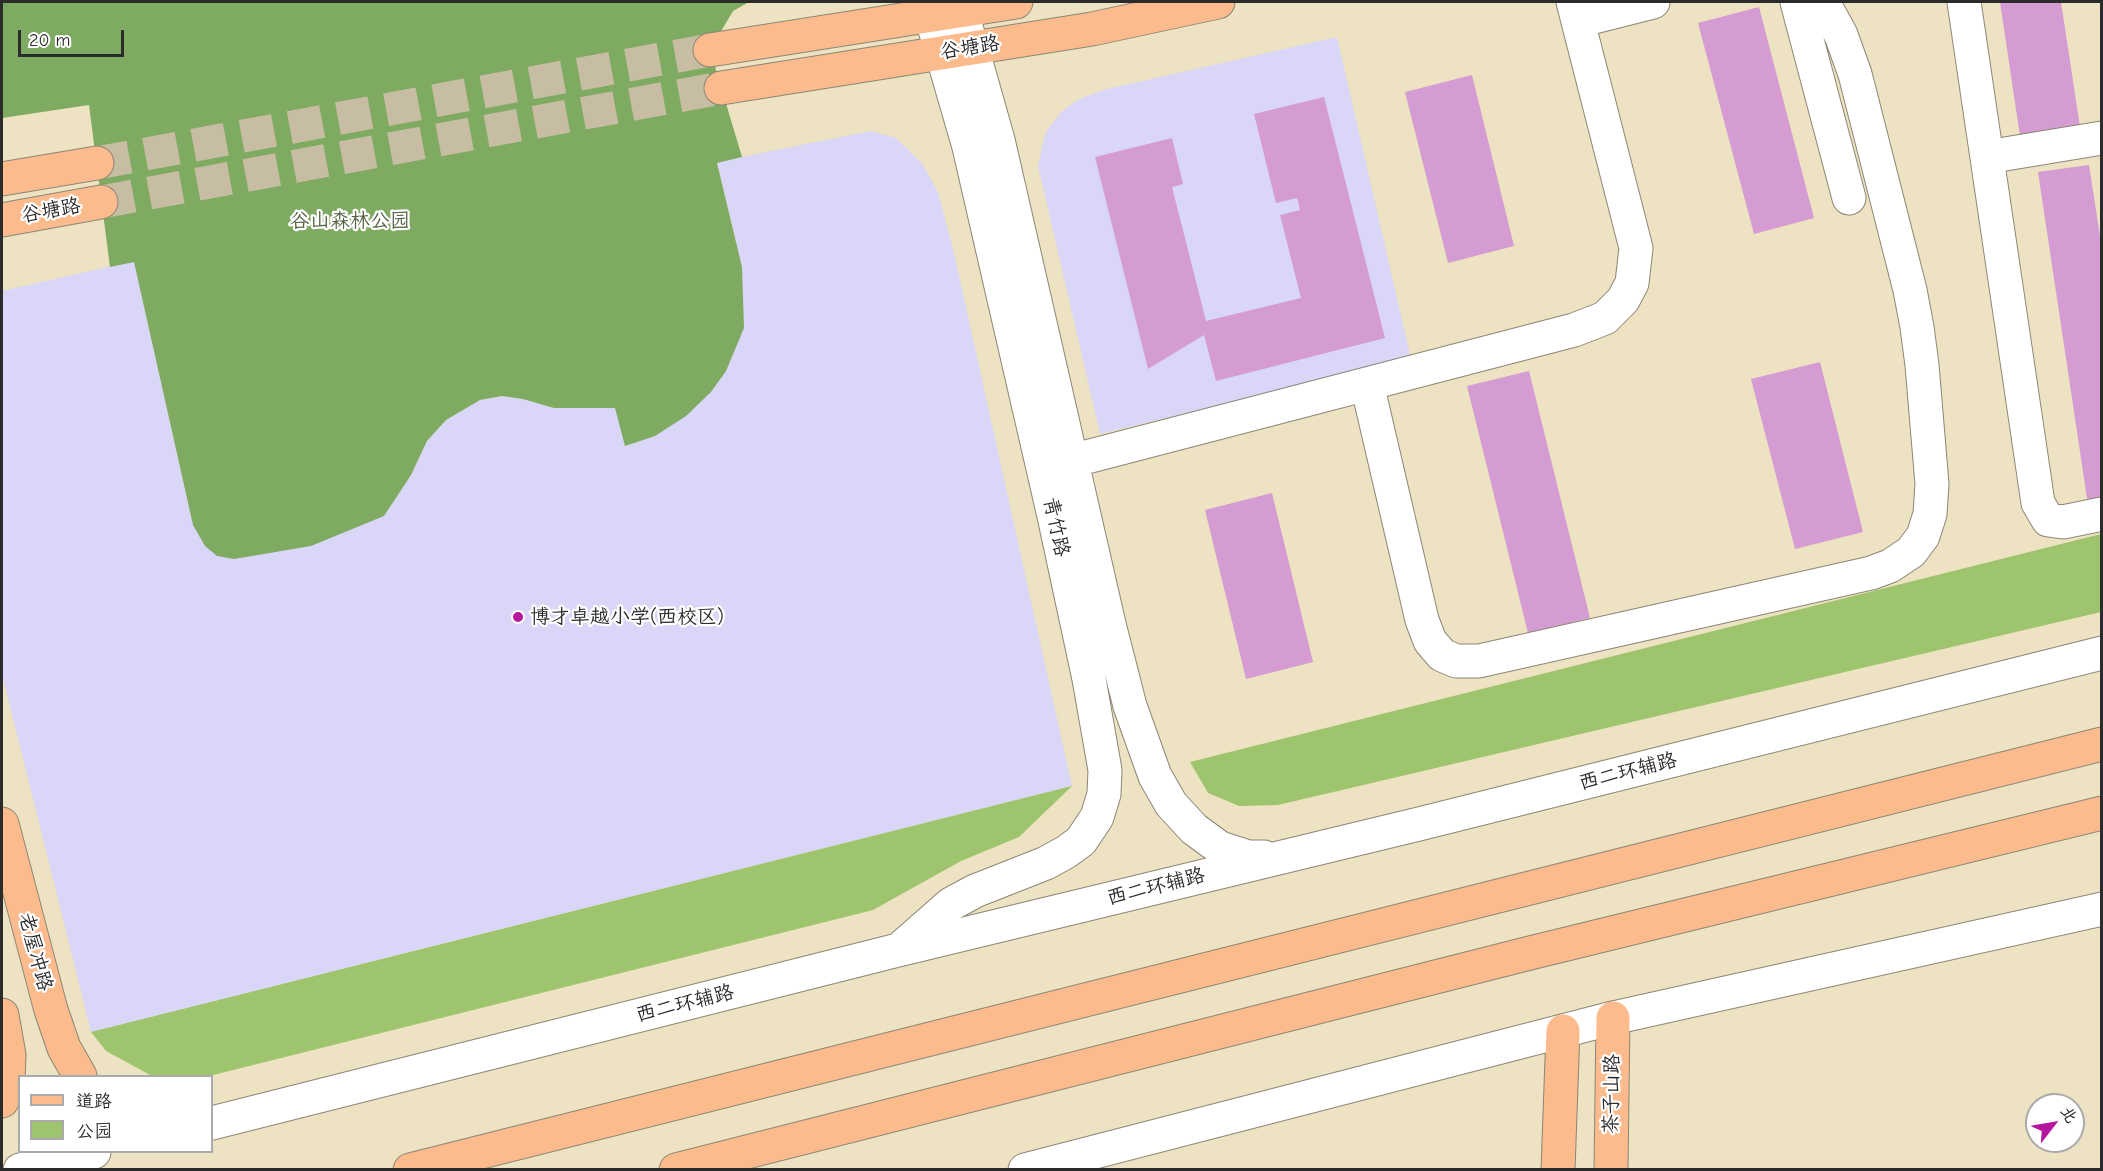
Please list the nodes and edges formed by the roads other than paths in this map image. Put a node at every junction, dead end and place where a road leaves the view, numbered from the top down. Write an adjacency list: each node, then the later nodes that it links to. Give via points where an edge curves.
1 (1016, 2): 7 (main road, 谷塘路)
2 (1218, 2): 10 (main road, 谷塘路, via 1092,29)
3 (1653, 2): 8 (street)
4 (1797, 2): 16 (street)
5 (1823, 2): 19 (street, via 1856,74 1917,327 1932,484 1930,514 1923,536 1911,552 1871,573 1479,661 1456,661 1442,655 1430,641 1422,620)
6 (1964, 2): 13 (street)
7 (945, 7): 9 (main road, 谷塘路); 10 (street, 青竹路)
8 (1576, 11): 19 (street, via 1636,248 1632,283 1623,300 1605,318 1590,325)
9 (710, 50)
10 (957, 50): 11 (main road, 谷塘路); 20 (street, 青竹路, via 969,147)
11 (721, 88)
12 (2102, 138): 13 (street)
13 (1987, 157): 21 (street, via 2038,503 2048,520 2064,522)
14 (97, 163): 15 (main road, 谷塘路)
15 (2, 179)
16 (1849, 198)
17 (101, 202): 18 (main road, 谷塘路)
18 (2, 220)
19 (1367, 384): 20 (street)
20 (1058, 465): 26 (street, 青竹路, via 1109,624 1130,705 1155,776 1171,804 1194,829 1220,848 1248,857); 28 (street, 青竹路, via 1105,770 1104,794 1097,817 1074,847 951,904)
21 (2102, 514)
22 (2102, 653): 26 (street, 西二环辅路)
23 (2102, 744): 37 (main road)
24 (2102, 813): 38 (main road, via 1530,953)
25 (2, 824): 32 (main road, 老屋冲路, via 51,1010 64,1048)
26 (1284, 856): 28 (street, 西二环辅路)
27 (2102, 909): 30 (street)
28 (898, 951): 34 (street, 西二环辅路)
29 (2, 1015): 33 (main road, via 9,1055)
30 (1614, 1018): 31 (street); 41 (main road, 茶子山路)
31 (1563, 1031): 39 (street); 40 (main road)
32 (79, 1075)
33 (2, 1101)
34 (213, 1123)
35 (90, 1153): 36 (street)
36 (20, 1170)
37 (410, 1170)
38 (676, 1170)
39 (1025, 1170)
40 (1558, 1170)
41 (1611, 1170)

